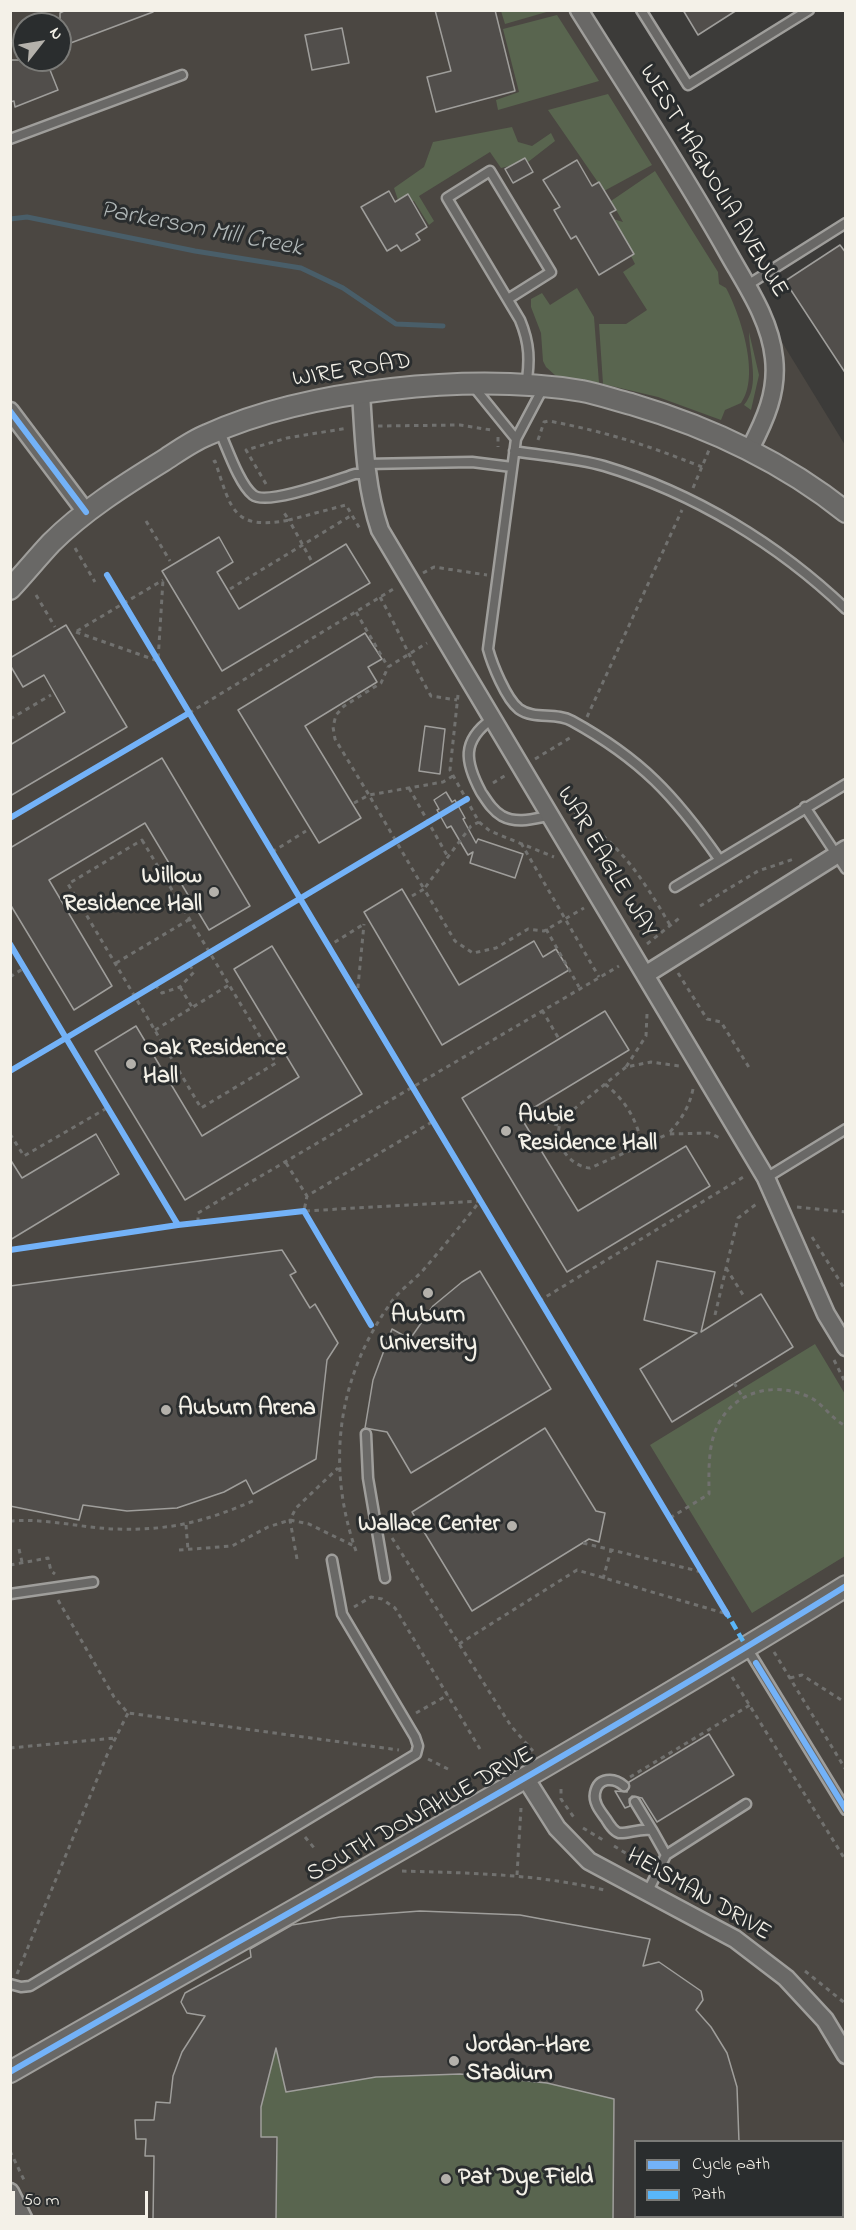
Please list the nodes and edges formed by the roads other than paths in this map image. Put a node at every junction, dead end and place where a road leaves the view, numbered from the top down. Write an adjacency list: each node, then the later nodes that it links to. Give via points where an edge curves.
1 (579, 10): 7 (street, WEST MAGNOLIA AVENUE, via 706,214)
2 (641, 10): 3 (lane, via 688,85)
3 (809, 10)
4 (182, 75): 5 (lane)
5 (10, 139)
6 (846, 223): 7 (lane)
7 (746, 286): 15 (street, WEST MAGNOLIA AVENUE, via 765,324 775,370 766,418)
8 (508, 299): 8 (lane, via 447,198 490,171 551,272); 10 (lane, via 529,340)
9 (473, 386): 10 (street, WIRE ROAD); 11 (street, WIRE ROAD); 14 (lane)
10 (535, 387): 14 (lane); 15 (street, WIRE ROAD, via 582,391 646,408)
11 (362, 393): 13 (street, WIRE ROAD, via 265,412); 18 (street, WAR EAGLE WAY)
12 (10, 411): 20 (street)
13 (219, 430): 18 (lane, via 251,494 259,500); 20 (street, WIRE ROAD)
14 (516, 439): 16 (lane)
15 (750, 449): 19 (street)
16 (514, 451): 17 (lane); 22 (lane, via 602,466 687,499 781,555)
17 (512, 467): 18 (lane, via 472,462); 28 (lane, via 488,649 492,665 518,708 531,714 568,719 641,765 673,797)
18 (367, 469): 23 (street, WAR EAGLE WAY, via 372,507 380,530)
19 (843, 505)
20 (86, 512): 21 (street, WIRE ROAD, via 51,543)
21 (10, 589)
22 (846, 609)
23 (492, 719): 26 (street, WAR EAGLE WAY); 26 (lane, via 478,729 470,744 468,769 489,805 503,817 524,821)
24 (846, 784): 25 (lane)
25 (805, 807): 27 (lane); 28 (lane)
26 (548, 816): 30 (street, WAR EAGLE WAY)
27 (843, 858): 30 (street)
28 (719, 860): 29 (lane)
29 (675, 887)
30 (645, 975): 32 (street, WAR EAGLE WAY)
31 (846, 1129): 32 (lane)
32 (766, 1178): 33 (street, WAR EAGLE WAY, via 826,1314)
33 (846, 1347)
34 (366, 1434): 36 (lane, via 368,1478)
35 (332, 1560): 49 (lane, via 342,1614 415,1737 416,1754 30,1986)
36 (385, 1578)
37 (93, 1582): 39 (lane)
38 (846, 1586): 40 (street, SOUTH DONAHUE DRIVE)
39 (10, 1594)
40 (752, 1655): 41 (street, SOUTH DONAHUE DRIVE); 45 (lane)
41 (526, 1779): 48 (street, HEISMAN DRIVE, via 557,1828 589,1861); 51 (street, SOUTH DONAHUE DRIVE)
42 (624, 1786): 46 (lane, via 609,1779 599,1784 594,1794 596,1804 619,1833)
43 (635, 1802): 46 (lane)
44 (746, 1804): 47 (lane)
45 (846, 1810)
46 (652, 1830): 47 (lane)
47 (666, 1856): 48 (lane)
48 (647, 1893): 50 (street, HEISMAN DRIVE, via 735,1939 786,1978 825,2020)
49 (12, 1984)
50 (846, 2055)
51 (10, 2072)
52 (10, 2192): 53 (street)
53 (24, 2220)

